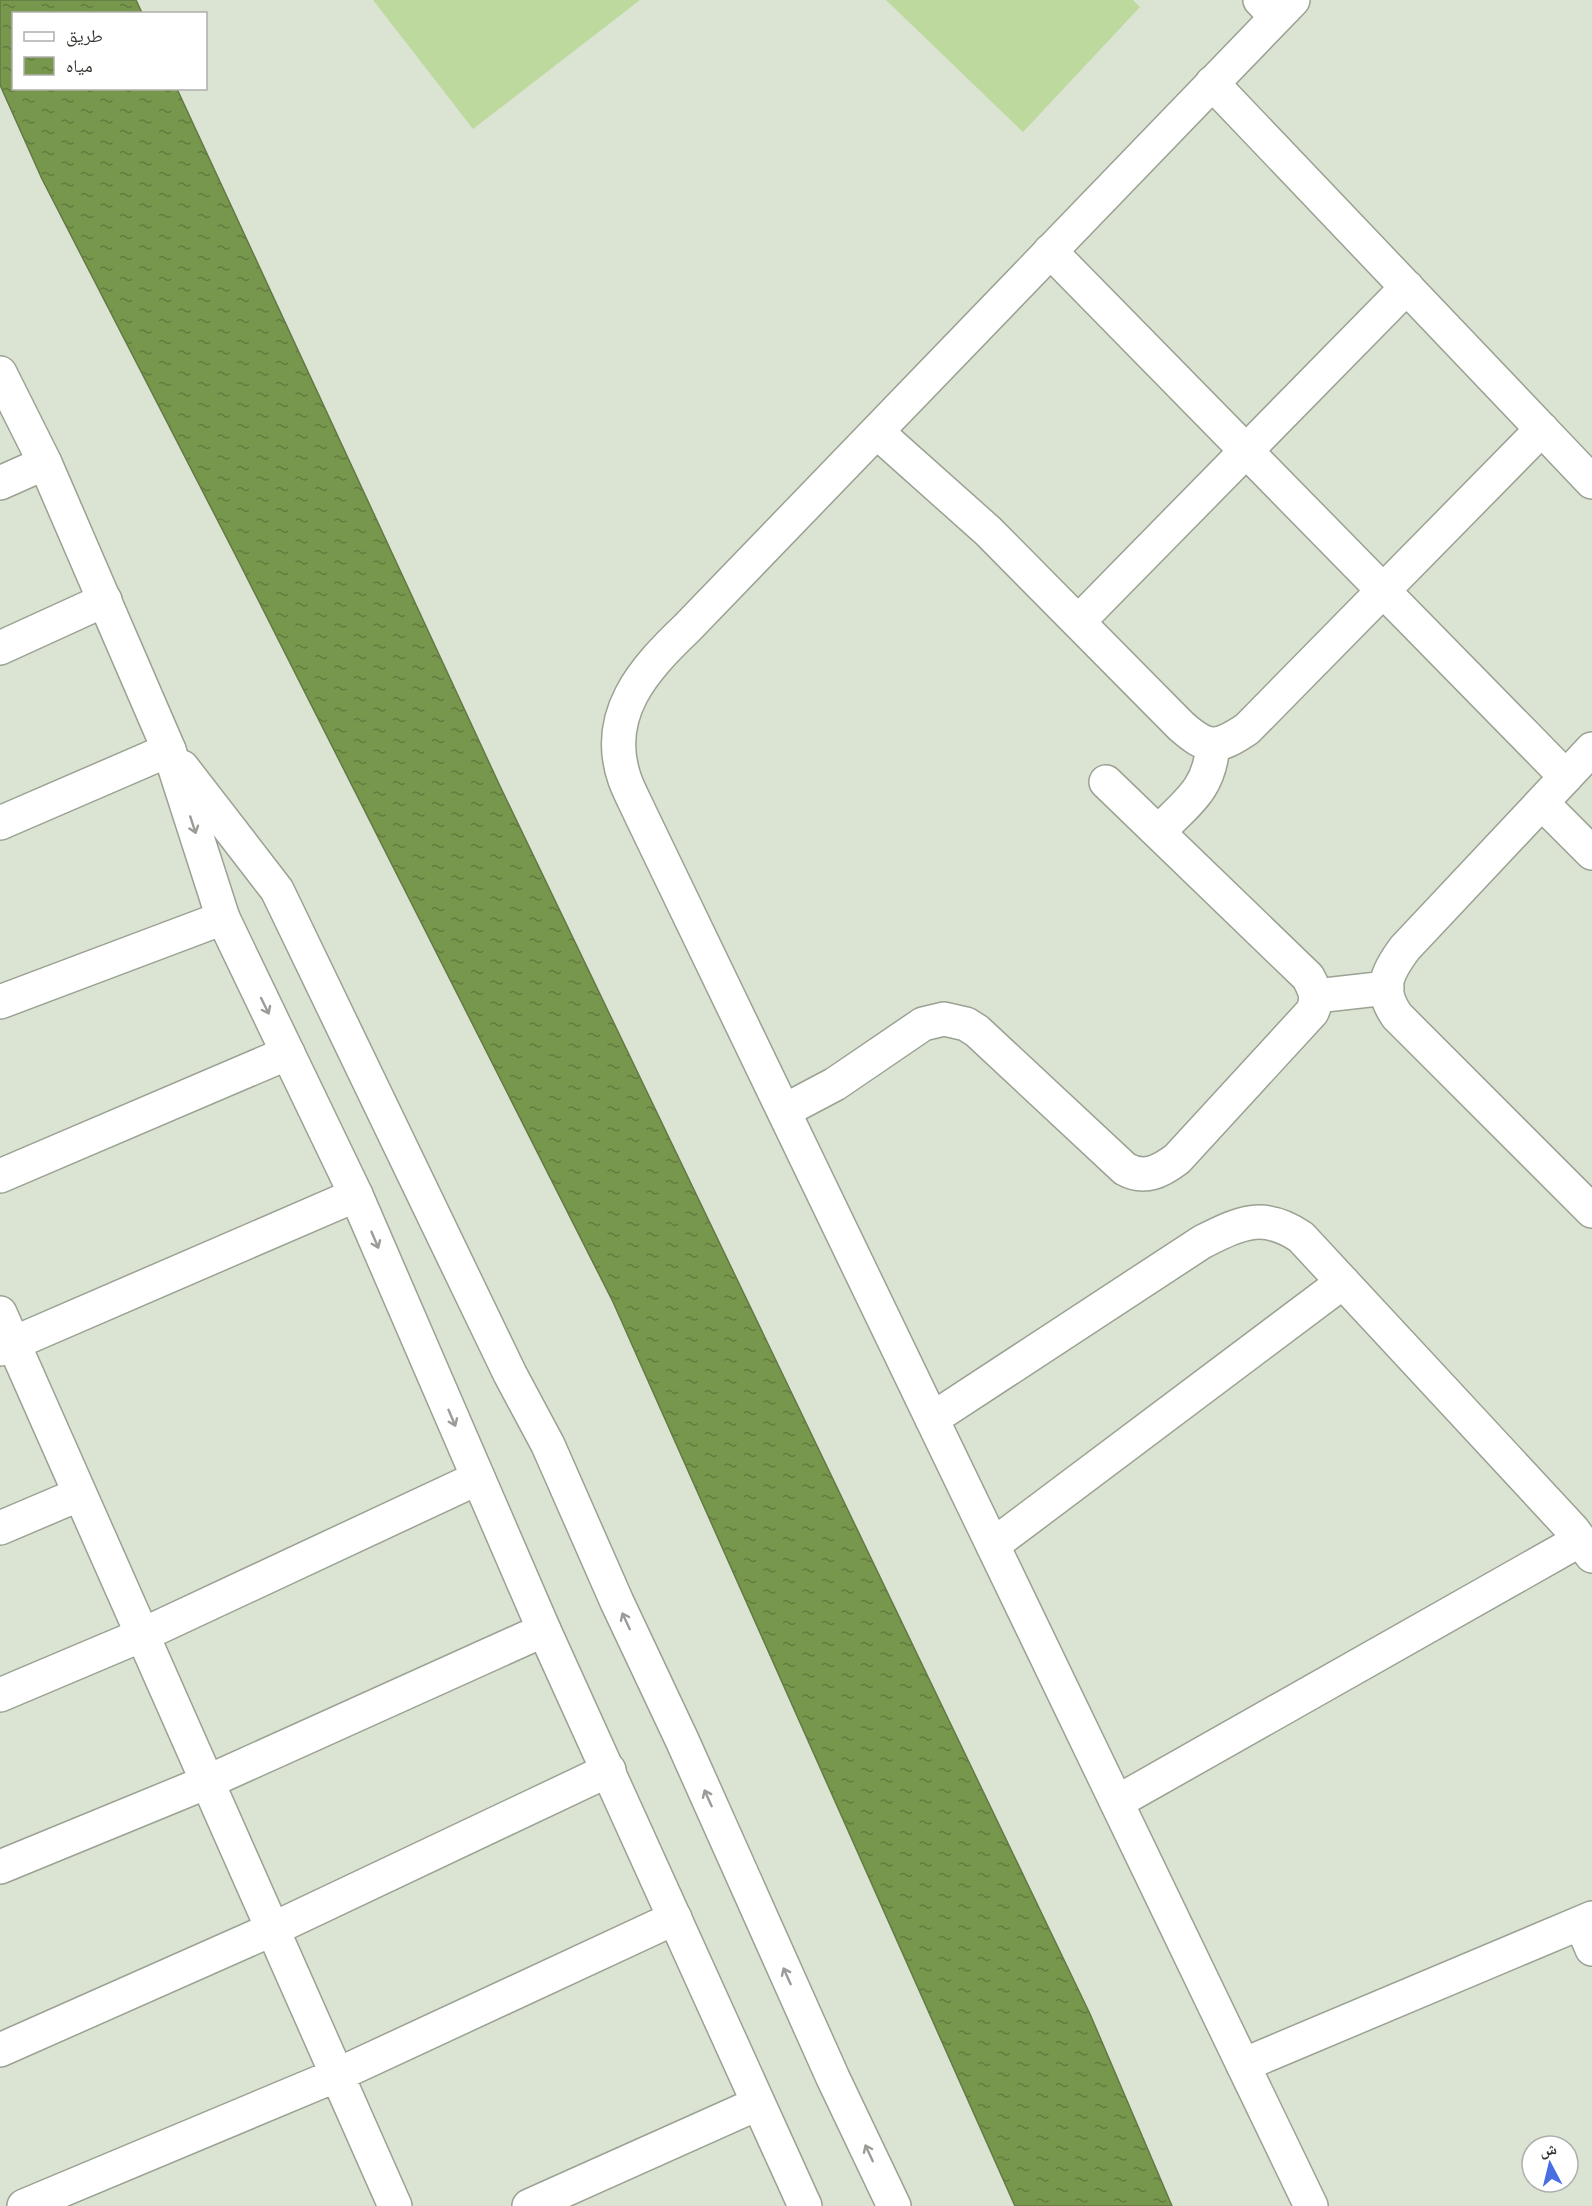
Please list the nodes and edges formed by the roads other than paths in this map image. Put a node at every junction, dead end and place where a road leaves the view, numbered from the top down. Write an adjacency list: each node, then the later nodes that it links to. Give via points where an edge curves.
1 (1276, 6): 2 (street)
2 (1212, 83): 3 (street); 4 (street)
3 (1050, 251): 7 (street); 8 (street)
4 (1407, 287): 6 (street); 8 (street)
5 (0, 373): 9 (street)
6 (1542, 429): 10 (street); 12 (street)
7 (877, 432): 14 (street, via 988,531); 30 (street, via 655,659 633,689 621,718 619,753 624,779)
8 (1247, 451): 12 (street); 14 (street)
9 (45, 464): 11 (street); 13 (street)
10 (1592, 482)
11 (0, 483)
12 (1383, 590): 16 (street, via 1247,729 1221,744); 19 (street)
13 (105, 600): 15 (street); 18 (street)
14 (1078, 621): 16 (street, via 1181,726 1197,740)
15 (0, 648)
16 (1213, 744): 23 (street, via 1212,761 1203,785)
17 (1592, 749): 19 (street)
18 (169, 750): 22 (street); 25 (street, one-way to 25); 61 (street, one-way to 18, via 832,2078 548,1445 510,1374 283,900)
19 (1566, 777): 21 (street)
20 (1106, 782): 23 (street)
21 (1542, 803): 24 (street); 26 (street, via 1405,948 1392,965)
22 (0, 823)
23 (1158, 832): 27 (street, via 1308,977)
24 (1592, 853)
25 (222, 918): 28 (street); 29 (street, one-way to 29)
26 (1387, 988): 27 (street); 33 (street, via 1390,1006 1397,1016)
27 (1316, 996): 30 (street, via 1312,1012 1177,1158 1149,1174 1125,1169 977,1031 956,1021 944,1019 923,1024 834,1084)
28 (0, 1002)
29 (288, 1053): 31 (street); 32 (street)
30 (784, 1111): 37 (street)
31 (0, 1176)
32 (356, 1195): 36 (street); 38 (street, one-way to 38)
33 (1592, 1211)
34 (1343, 1282): 37 (street, via 1288,1228 1275,1222 1233,1227 1202,1242); 41 (street); 42 (street)
35 (0, 1313): 36 (street)
36 (7, 1346): 39 (street)
37 (932, 1419): 41 (street)
38 (478, 1478): 43 (street); 44 (street)
39 (80, 1494): 40 (street); 44 (street)
40 (0, 1528)
41 (993, 1545): 48 (street)
42 (1586, 1548): 48 (street)
43 (544, 1630): 46 (street); 47 (street)
44 (142, 1635): 45 (street); 47 (street)
45 (0, 1695)
46 (609, 1770): 50 (street); 51 (street)
47 (207, 1782): 49 (street); 51 (street)
48 (1117, 1802): 54 (street)
49 (0, 1867)
50 (675, 1918): 55 (street); 56 (street)
51 (273, 1929): 53 (street); 55 (street)
52 (1588, 1930): 54 (street)
53 (0, 2050)
54 (1243, 2065): 62 (street)
55 (337, 2075): 57 (street); 58 (street)
56 (757, 2104): 59 (street); 60 (street)
57 (24, 2206)
58 (395, 2206)
59 (529, 2206)
60 (805, 2206)
61 (894, 2206)
62 (1311, 2206)

